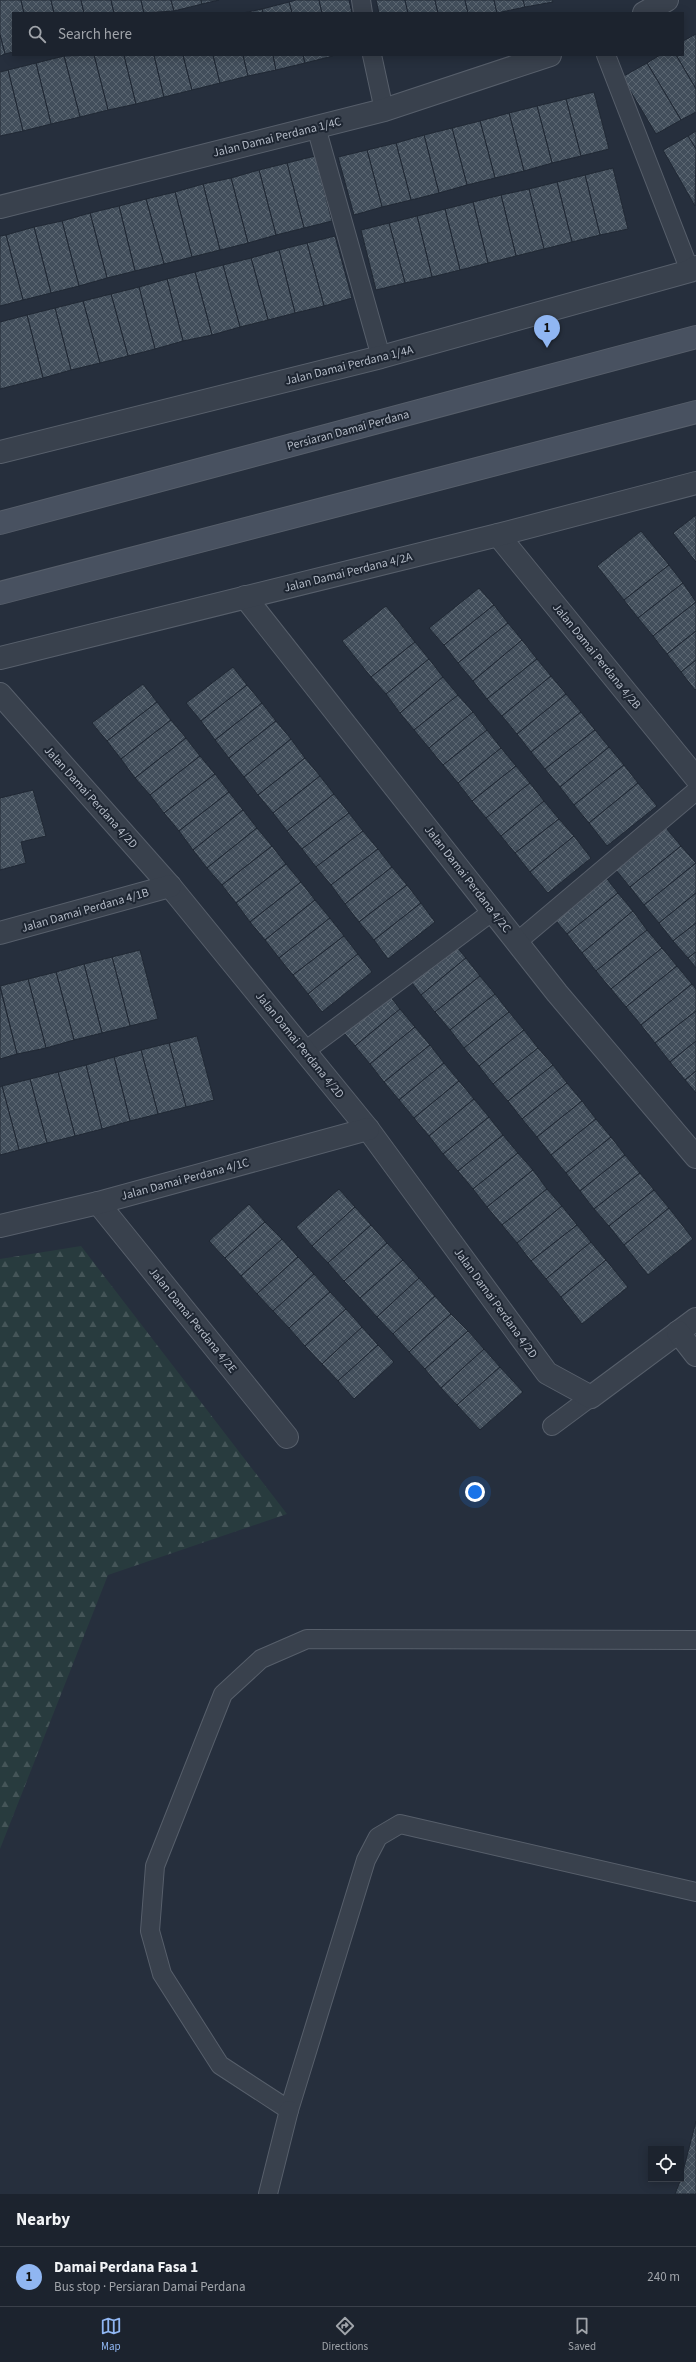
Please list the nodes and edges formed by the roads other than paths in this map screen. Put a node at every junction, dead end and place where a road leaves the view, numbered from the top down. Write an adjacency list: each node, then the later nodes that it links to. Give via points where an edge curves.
1 (360, 0): 3 (lane)
2 (667, 0): 4 (street)
3 (363, 12)
4 (646, 12)
5 (372, 56): 8 (lane)
6 (547, 56): 8 (street, Jalan Damai Perdana 1/4C)
7 (606, 56): 11 (lane)
8 (384, 110): 9 (street, Jalan Damai Perdana 1/4C)
9 (316, 127): 10 (street, Jalan Damai Perdana 1/4C); 13 (lane)
10 (0, 207)
11 (693, 269): 13 (street, Jalan Damai Perdana 1/4A)
12 (696, 337): 17 (main road, Persiaran Damai Perdana)
13 (381, 357): 15 (street, Jalan Damai Perdana 1/4A)
14 (696, 412): 19 (main road)
15 (0, 452)
16 (696, 483): 18 (street, Jalan Damai Perdana 4/2A)
17 (0, 523)
18 (498, 535): 20 (street, Jalan Damai Perdana 4/2A); 23 (street, Jalan Damai Perdana 4/2B)
19 (0, 593)
20 (245, 597): 21 (street, Jalan Damai Perdana 4/2A); 26 (street, Jalan Damai Perdana 4/2C)
21 (0, 658)
22 (0, 694): 25 (street, Jalan Damai Perdana 4/2D)
23 (696, 778)
24 (696, 791): 28 (lane)
25 (170, 886): 27 (street, Jalan Damai Perdana 4/1B); 29 (street, Jalan Damai Perdana 4/2D)
26 (493, 911): 28 (street, Jalan Damai Perdana 4/2C); 29 (lane)
27 (0, 934)
28 (517, 942): 31 (street, Jalan Damai Perdana 4/2C)
29 (305, 1051): 30 (street, Jalan Damai Perdana 4/2D)
30 (368, 1129): 32 (street, Jalan Damai Perdana 4/1C); 37 (street, Jalan Damai Perdana 4/2D, via 547,1373)
31 (696, 1157)
32 (98, 1203): 33 (street, Jalan Damai Perdana 4/1C); 39 (street, Jalan Damai Perdana 4/2E)
33 (0, 1226)
34 (696, 1319): 35 (street)
35 (678, 1332): 36 (street); 37 (street)
36 (696, 1355)
37 (591, 1397): 38 (lane)
38 (552, 1426)
39 (287, 1437)
40 (696, 1640): 42 (lane, via 307,1639 260,1659 223,1694 155,1866 150,1931 162,1974 220,2065)
41 (696, 1892): 42 (lane, via 400,1824 378,1837 366,1860)
42 (289, 2110): 43 (lane)
43 (268, 2194)

